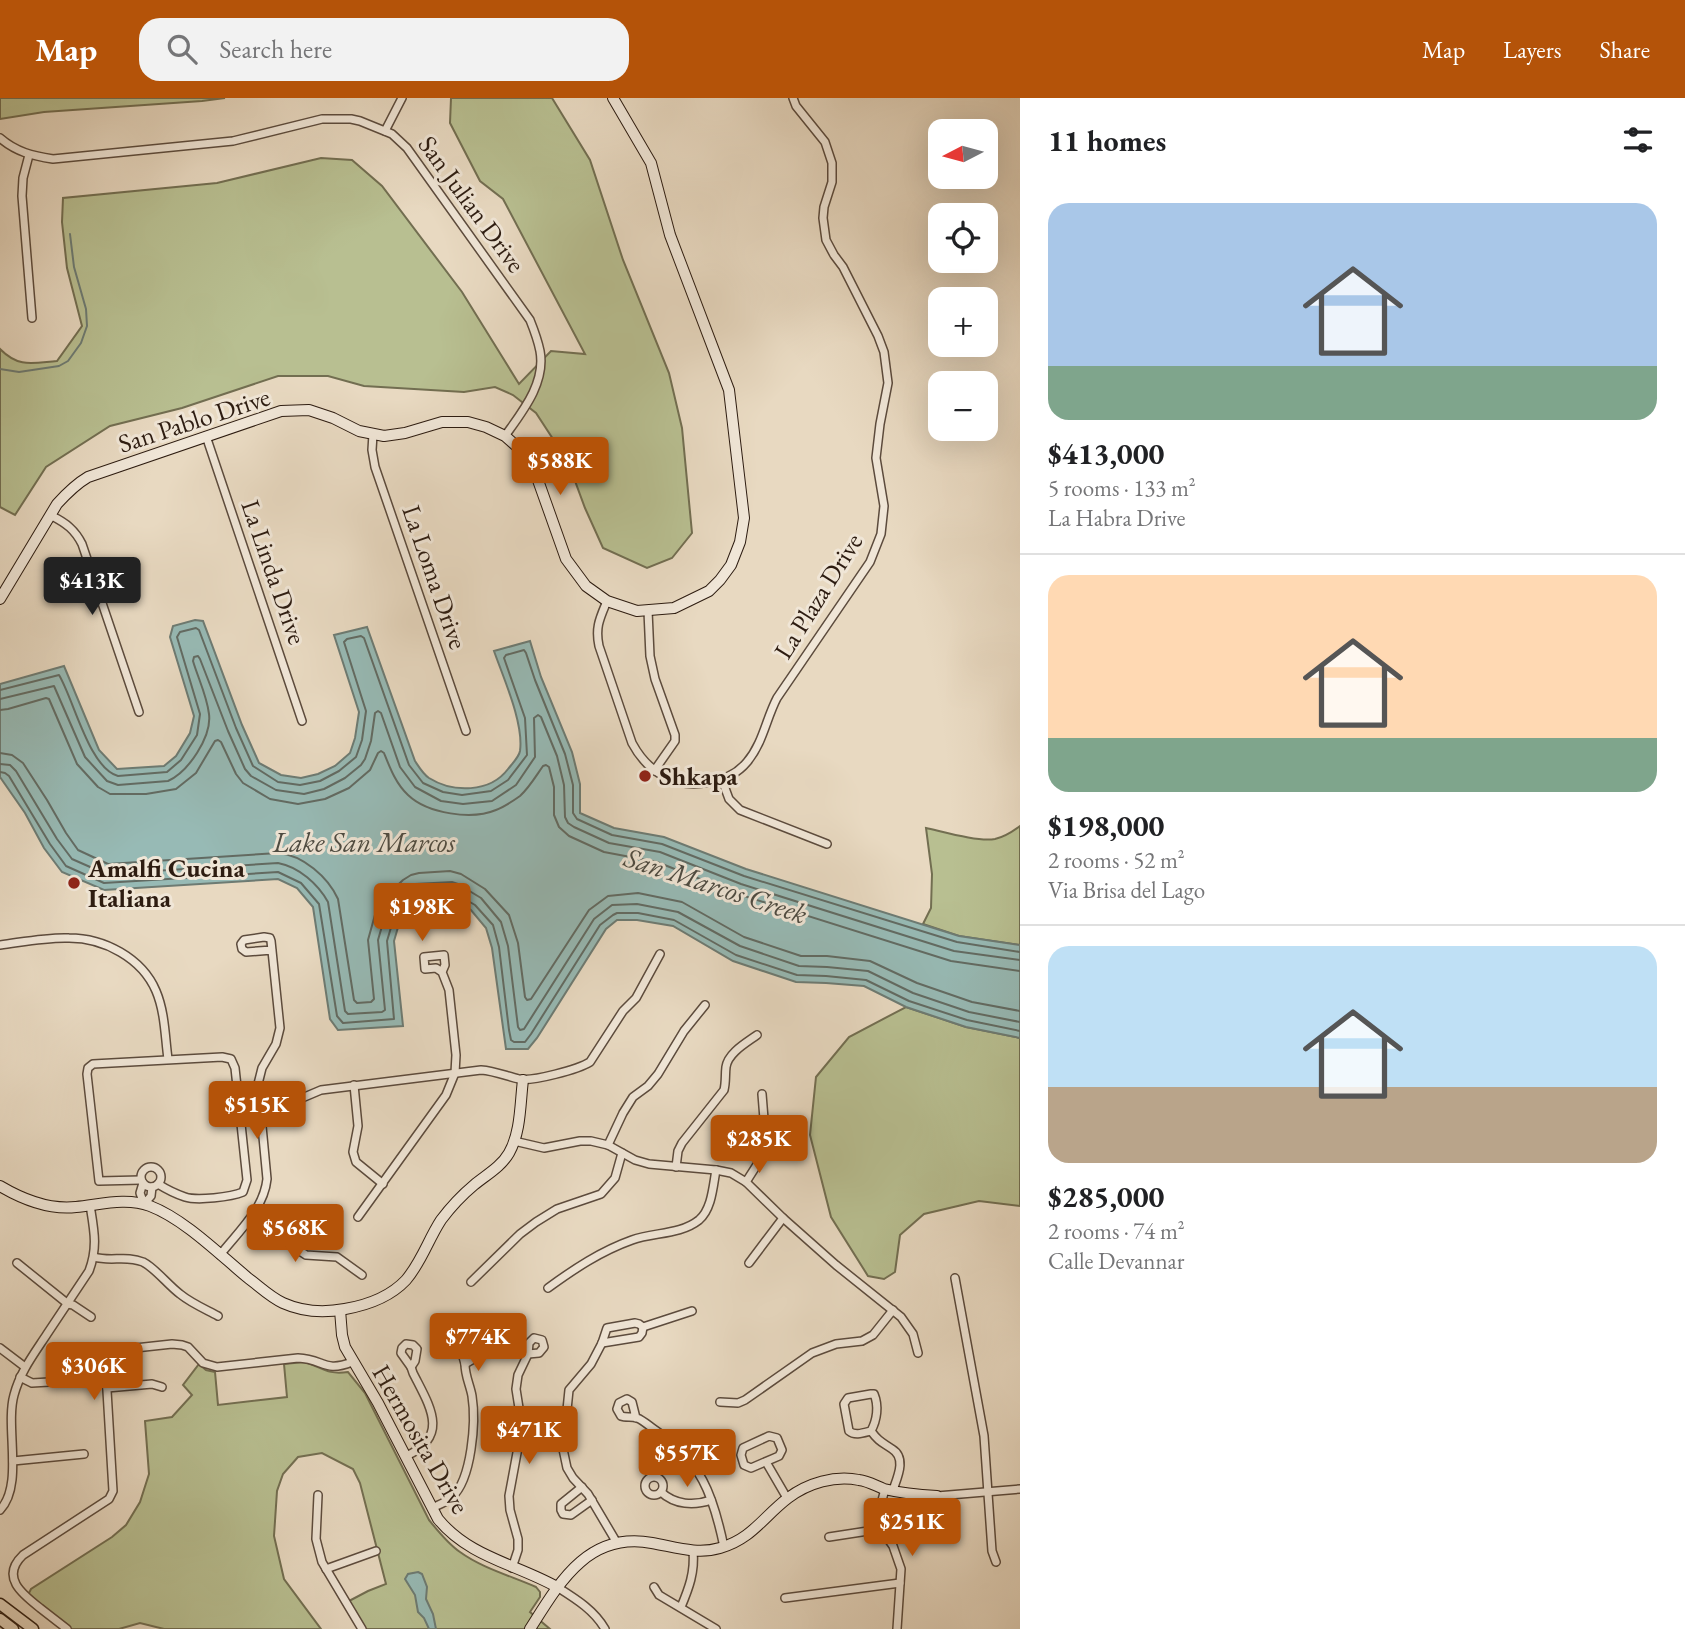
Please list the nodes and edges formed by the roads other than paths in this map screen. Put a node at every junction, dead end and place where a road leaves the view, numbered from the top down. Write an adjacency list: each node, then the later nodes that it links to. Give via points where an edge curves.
1 (402, 98): 4 (street)
2 (613, 98): 14 (street, San Pablo Drive, via 651,163 670,235 729,390 744,517 731,565 708,591 674,608)
3 (793, 98): 19 (street, La Plaza Drive, via 825,142 832,163 823,218 827,240 884,352 888,383 876,458 884,506 881,534 870,562 777,698 759,744 738,771)
4 (385, 131): 6 (street, San Julian Drive, via 351,119 322,119 233,141 53,159); 10 (street, San Julian Drive, via 407,148 530,320 541,353 540,369 526,406)
5 (0, 138): 6 (street, San Julian Drive)
6 (29, 155): 7 (street, via 22,196)
7 (32, 318)
8 (373, 435): 9 (street, San Pablo Drive, via 309,411 282,411); 10 (street, San Pablo Drive, via 405,433 442,422 468,422); 17 (street, La Loma Drive, via 375,467)
9 (206, 436): 11 (street, San Pablo Drive, via 88,477 66,493); 16 (street, La Linda Drive)
10 (505, 436): 13 (street, San Pablo Drive, via 534,469 566,559 586,586)
11 (52, 516): 12 (street, San Pablo Drive); 15 (street, via 67,524 82,544)
12 (0, 599)
13 (607, 601): 14 (street, San Pablo Drive); 18 (street, via 598,623 599,646 632,743)
14 (648, 611): 18 (street, via 655,679 675,735)
15 (139, 712)
16 (302, 721)
17 (466, 732)
18 (654, 771): 19 (street, via 680,783)
19 (722, 780): 20 (street, via 729,799 740,810)
20 (827, 844)
21 (0, 945): 27 (street, via 70,937 96,941 128,956 156,990)
22 (272, 950): 32 (street, via 279,1028 258,1084)
23 (660, 954): 29 (street, via 636,998 590,1062 582,1068)
24 (442, 972): 28 (street, via 449,990)
25 (705, 1005): 34 (street, via 658,1074 633,1097)
26 (757, 1035): 36 (street, via 729,1057 724,1090 682,1143)
27 (168, 1059): 38 (street, via 93,1064 88,1069 100,1181); 41 (street, via 231,1059 247,1180 243,1192 236,1195 193,1198)
28 (455, 1073): 29 (street, via 492,1071); 30 (street); 40 (street, via 446,1095)
29 (523, 1080): 33 (street)
30 (354, 1085): 32 (street); 40 (street, via 358,1126 353,1152 356,1162)
31 (762, 1094): 39 (street, via 764,1119 774,1133)
32 (260, 1107): 45 (street, via 267,1179)
33 (514, 1140): 34 (street, via 544,1148 580,1141); 57 (street, via 500,1165 442,1219 405,1281 369,1305)
34 (608, 1145): 35 (street)
35 (622, 1153): 36 (street, via 649,1164); 54 (street, via 615,1178 601,1194 557,1209 536,1222)
36 (677, 1167): 37 (street)
37 (716, 1170): 39 (street); 55 (street, via 706,1212 699,1220 683,1229 633,1239 581,1264)
38 (142, 1182): 41 (street); 41 (street, via 143,1170 152,1167 161,1178); 43 (street)
39 (746, 1182): 47 (street)
40 (383, 1184): 46 (street)
41 (155, 1185): 43 (street)
42 (0, 1186): 44 (street, via 44,1204 66,1208)
43 (144, 1204): 44 (street); 48 (street, via 181,1223)
44 (90, 1205): 49 (street)
45 (253, 1213): 48 (street); 52 (street, via 306,1255 337,1257)
46 (358, 1217)
47 (783, 1218): 51 (street); 58 (street)
48 (220, 1255): 57 (street, via 280,1302 311,1311)
49 (94, 1257): 56 (street); 60 (street, via 141,1262 183,1297)
50 (17, 1263): 56 (street)
51 (749, 1264)
52 (362, 1275)
53 (955, 1278): 88 (street, via 984,1436)
54 (471, 1282)
55 (548, 1288)
56 (68, 1304): 61 (street); 69 (street)
57 (340, 1310): 67 (street, Hermosita Drive, via 342,1335)
58 (893, 1310): 65 (street, via 913,1334); 75 (street, via 873,1335 862,1341 812,1353 745,1400)
59 (692, 1311): 62 (street)
60 (218, 1316)
61 (91, 1317)
62 (643, 1327): 63 (street, via 639,1337); 63 (street, via 635,1323 610,1326)
63 (602, 1343): 84 (street, via 567,1396 564,1457)
64 (0, 1348): 69 (street)
65 (918, 1353)
66 (528, 1354): 103 (street, via 516,1389 519,1434 509,1496 518,1550)
67 (352, 1362): 74 (street, via 333,1367 298,1358 217,1367 203,1363 181,1345 126,1349 112,1359); 81 (street, Hermosita Drive)
68 (465, 1364): 94 (street, via 474,1414 470,1455 452,1497)
69 (25, 1367): 71 (street)
70 (411, 1367): 81 (street, via 430,1406 433,1424 428,1441)
71 (20, 1377): 72 (street, via 32,1383); 79 (street, via 11,1406)
72 (83, 1380)
73 (162, 1387): 74 (street)
74 (107, 1388): 114 (street, via 113,1491 108,1499 23,1555 12,1569 21,1593)
75 (720, 1402)
76 (636, 1418): 93 (street, via 684,1452)
77 (870, 1431): 77 (street, via 878,1406 874,1394 845,1400 849,1431); 85 (street, via 897,1453 900,1467)
78 (0, 1441): 79 (street)
79 (12, 1442): 82 (street)
80 (84, 1454): 82 (street)
81 (406, 1456): 94 (street, Hermosita Drive)
82 (13, 1461): 95 (street, via 9,1494)
83 (766, 1462): 83 (street, via 782,1450 777,1438 769,1436 743,1448 744,1465 751,1468); 91 (street)
84 (582, 1487): 92 (street); 92 (street, via 561,1504 563,1514 571,1515)
85 (888, 1489): 90 (street); 91 (street, via 838,1478 812,1484); 96 (street, via 880,1508)
86 (1020, 1489): 88 (street)
87 (661, 1492): 93 (street, via 677,1502)
88 (989, 1492): 90 (street); 102 (street)
89 (318, 1495): 104 (street, via 316,1539)
90 (937, 1496)
91 (787, 1498): 99 (street, via 750,1533)
92 (592, 1500): 98 (street)
93 (711, 1500): 99 (street)
94 (432, 1508): 103 (street, Hermosita Drive, via 470,1548)
95 (0, 1510)
96 (881, 1529): 97 (street); 105 (street, via 898,1557)
97 (829, 1537)
98 (617, 1543): 101 (street, via 648,1542); 106 (street, via 586,1557)
99 (724, 1547): 101 (street)
100 (376, 1551): 104 (street)
101 (694, 1551): 110 (street, via 691,1584)
102 (996, 1562)
103 (512, 1568): 106 (street, Hermosita Drive)
104 (326, 1569): 115 (street)
105 (900, 1583): 108 (street); 119 (street)
106 (557, 1587): 116 (street); 117 (street, Hermosita Drive, via 587,1607)
107 (654, 1587): 110 (street)
108 (785, 1598)
109 (0, 1604): 113 (main road)
110 (681, 1607): 118 (street)
111 (0, 1619): 112 (main road)
112 (13, 1629)
113 (33, 1629)
114 (67, 1629)
115 (362, 1629)
116 (530, 1629)
117 (605, 1629)
118 (716, 1629)
119 (897, 1629)

